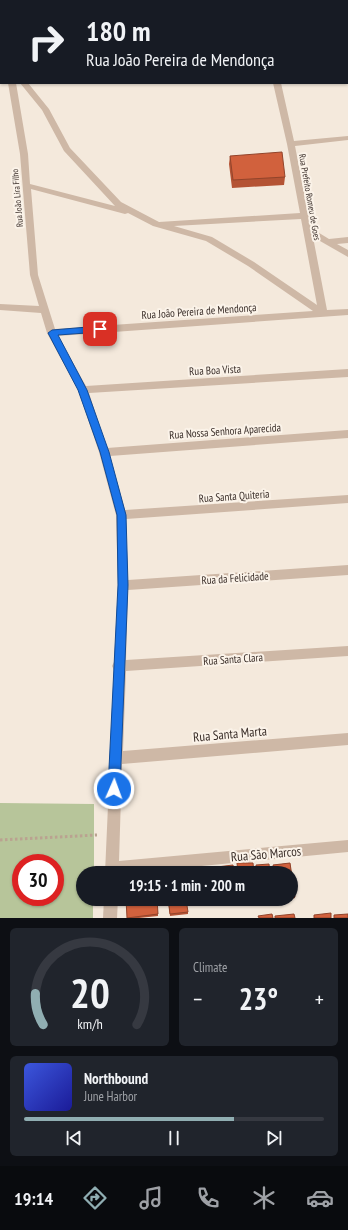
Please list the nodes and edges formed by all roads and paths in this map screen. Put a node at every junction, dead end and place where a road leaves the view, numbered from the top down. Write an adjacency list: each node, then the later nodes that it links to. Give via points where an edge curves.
1 (12, 84): 6 (street, Rua João Lira Filho, via 24,154)
2 (25, 84): 7 (street, via 45,109 67,149 118,204)
3 (277, 84): 5 (street, Rua Prefeito Romeu de Goes)
4 (348, 138): 5 (street)
5 (291, 144): 8 (street, Rua Prefeito Romeu de Goes)
6 (26, 185): 7 (street); 15 (street, Rua João Lira Filho, via 34,275)
7 (137, 214): 9 (street)
8 (303, 216): 9 (street); 10 (street, Rua Prefeito Romeu de Goes)
9 (156, 224): 17 (street, via 209,239 251,264)
10 (306, 229): 12 (street); 17 (street, Rua Prefeito Romeu de Goes)
11 (348, 240): 12 (street)
12 (326, 242): 13 (street)
13 (348, 254)
14 (0, 307): 15 (street)
15 (44, 310): 18 (street, Rua João Lira Filho)
16 (348, 312): 17 (street, Rua João Pereira de Mendonça)
17 (323, 314): 18 (street, Rua João Pereira de Mendonça)
18 (52, 333): 20 (street, Rua João Lira Filho)
19 (348, 373): 20 (street, Rua Boa Vista)
20 (83, 390): 22 (street, Rua João Lira Filho)
21 (348, 434): 22 (street, Rua Nossa Senhora Aparecida)
22 (104, 452): 24 (street, Rua João Lira Filho)
23 (348, 499): 24 (street, Rua Santa Quiteria)
24 (122, 515): 26 (street, Rua João Lira Filho)
25 (348, 570): 26 (street, Rua da Felicidade)
26 (123, 585): 28 (street, Rua João Lira Filho)
27 (348, 651): 28 (street, Rua Santa Clara)
28 (118, 666): 30 (street, Rua João Lira Filho)
29 (348, 739): 30 (street, Rua Santa Marta)
30 (115, 758): 31 (street, Rua João Lira Filho)
31 (113, 834): 32 (path); 34 (street, Rua João Lira Filho)
32 (0, 840)
33 (348, 846): 35 (street, Rua São Marcos)
34 (112, 866)
35 (159, 866)
36 (111, 906): 37 (street)
37 (110, 918)

